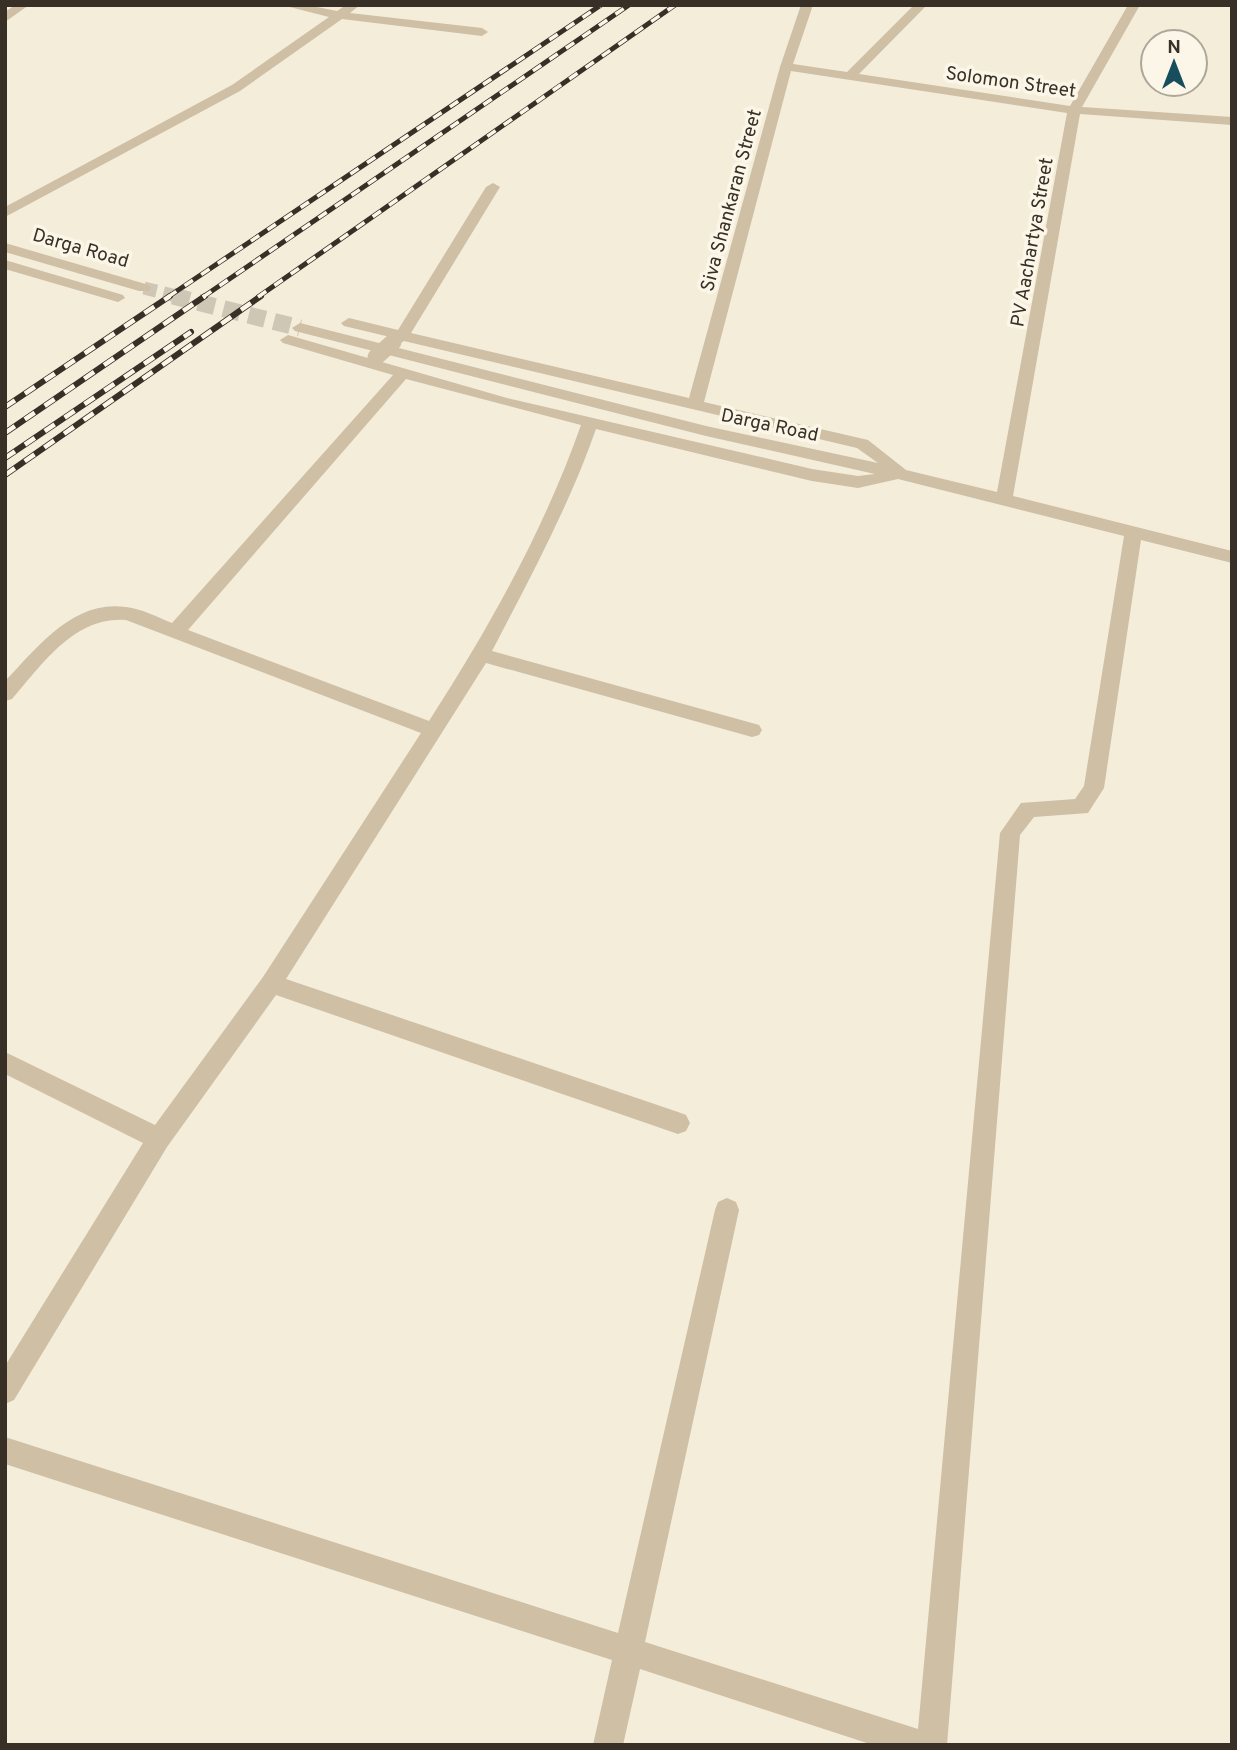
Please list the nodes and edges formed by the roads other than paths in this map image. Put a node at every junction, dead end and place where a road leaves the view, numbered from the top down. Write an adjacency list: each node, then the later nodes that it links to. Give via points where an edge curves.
1 (23, 5): 8 (street)
2 (288, 5): 7 (street)
3 (354, 5): 7 (street)
4 (807, 5): 10 (street, Siva Shankaran Street)
5 (921, 5): 11 (street)
6 (1134, 5): 12 (street, PV Aachartya Street)
7 (343, 16): 9 (street); 15 (street, via 236,88)
8 (5, 18)
9 (482, 32)
10 (786, 67): 11 (street, Solomon Street); 26 (street, Siva Shankaran Street)
11 (850, 76): 12 (street, Solomon Street)
12 (1074, 110): 13 (street, Solomon Street); 29 (street, PV Aachartya Street)
13 (1232, 121)
14 (493, 187): 23 (street)
15 (5, 213)
16 (5, 232): 19 (street)
17 (5, 247): 20 (street, Darga Road)
18 (5, 264): 21 (street)
19 (114, 265)
20 (144, 288)
21 (118, 298)
22 (349, 324): 23 (street)
23 (398, 339): 24 (street, bridge); 26 (street)
24 (373, 360): 25 (street); 28 (street, Darga Road, via 294,334)
25 (403, 373): 27 (street); 32 (street)
26 (695, 405): 28 (street, via 862,444)
27 (590, 422): 28 (street, via 812,475 858,482); 33 (street, via 542,537)
28 (905, 475): 29 (street, Darga Road)
29 (1004, 499): 30 (street, Darga Road)
30 (1133, 532): 31 (street, Darga Road); 47 (street, via 1094,788 1081,807 1028,809 1010,833)
31 (1232, 557)
32 (175, 632): 34 (street, via 121,612 92,615 65,632); 35 (street)
33 (481, 655): 35 (street); 36 (street)
34 (5, 694)
35 (433, 730): 37 (street)
36 (752, 730)
37 (271, 984): 39 (street); 40 (street)
38 (5, 1062): 40 (street)
39 (678, 1124)
40 (159, 1139): 42 (street)
41 (727, 1210): 44 (street)
42 (5, 1391)
43 (5, 1450): 44 (street)
44 (630, 1651): 45 (street); 46 (street)
45 (608, 1745)
46 (920, 1745)
47 (932, 1745)

